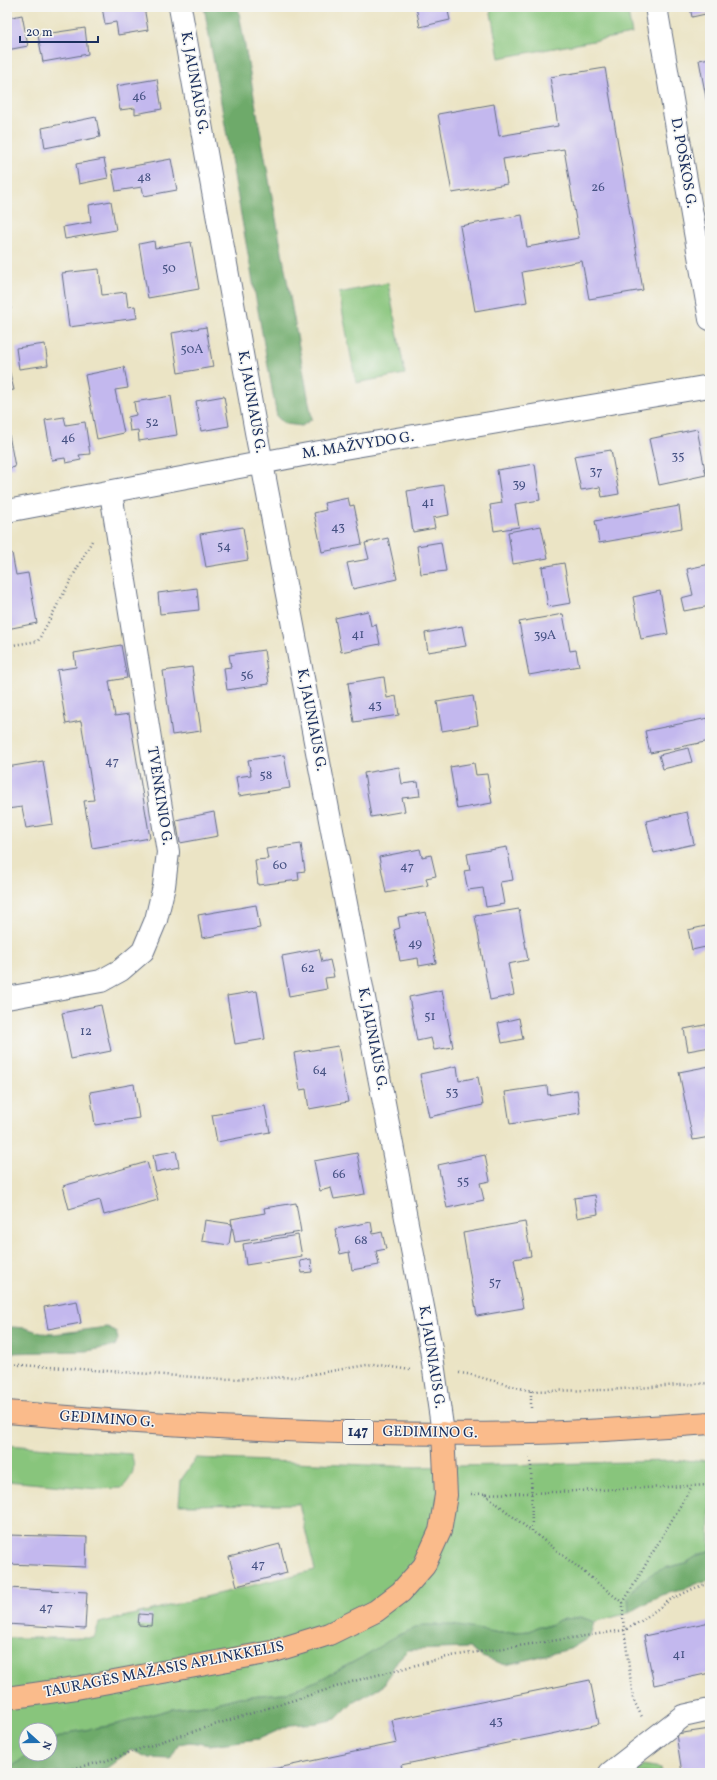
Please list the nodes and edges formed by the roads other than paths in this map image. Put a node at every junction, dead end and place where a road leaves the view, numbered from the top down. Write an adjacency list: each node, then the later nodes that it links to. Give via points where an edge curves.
1 (180, 7): 5 (street, K. JAUNIAUS G.)
2 (656, 7): 3 (street, D. POŠKOS G.)
3 (710, 319)
4 (710, 386): 5 (street, M. MAŽVYDO G.)
5 (262, 463): 6 (street, M. MAŽVYDO G.); 11 (street, K. JAUNIAUS G., via 435,1370)
6 (111, 493): 7 (street, M. MAŽVYDO G.); 8 (street, TVENKINIO G., via 168,852 164,886 156,920 143,951 121,970 101,981)
7 (7, 511)
8 (7, 998)
9 (7, 1412): 11 (main road, GEDIMINO G. / 147, via 194,1426)
10 (710, 1423): 11 (main road, GEDIMINO G. / 147, via 531,1433)
11 (443, 1433): 12 (main road, TAURAGĖS MAŽASIS APLINKKELIS, via 446,1495 440,1531 424,1566 401,1592 376,1611 329,1634 270,1652 76,1688)
12 (7, 1698)
13 (710, 1710): 14 (street, via 683,1716)
14 (610, 1773)

